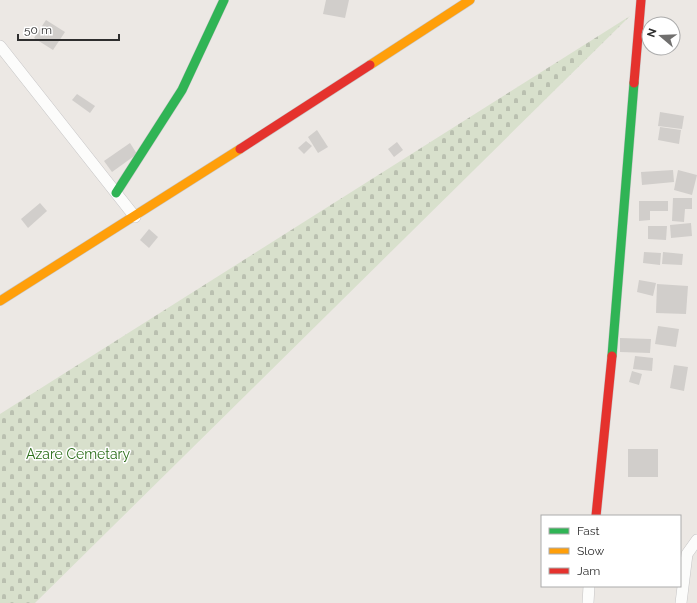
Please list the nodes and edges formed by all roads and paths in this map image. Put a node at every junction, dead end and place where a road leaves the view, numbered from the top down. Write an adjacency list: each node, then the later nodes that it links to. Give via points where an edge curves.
1 (224, 0): 5 (street, via 182,90)
2 (470, 0): 6 (street)
3 (641, 0): 8 (street, via 609,392)
4 (0, 46): 5 (street)
5 (116, 193): 6 (street)
6 (135, 217): 7 (street)
7 (0, 301)
8 (596, 515)
9 (697, 540): 12 (street, via 687,554)
10 (589, 587): 11 (street)
11 (588, 603)
12 (681, 603)

